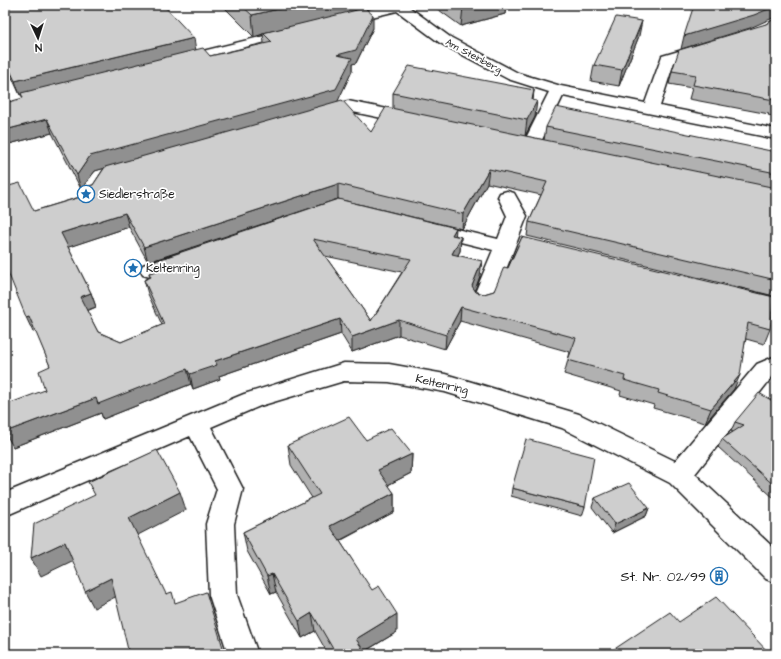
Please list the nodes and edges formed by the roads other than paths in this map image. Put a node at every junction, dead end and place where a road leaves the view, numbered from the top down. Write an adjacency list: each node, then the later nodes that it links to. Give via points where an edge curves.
1 (400, 5): 2 (street); 6 (street, Am Steinberg, via 445,40 469,54 513,76)
2 (328, 24)
3 (304, 30): 5 (street)
4 (719, 43): 7 (street, via 667,59)
5 (162, 65)
6 (558, 90): 7 (street, Am Steinberg); 11 (street)
7 (651, 109): 10 (street, Am Steinberg)
8 (303, 118): 9 (street, via 348,106)
9 (426, 122)
10 (776, 134)
11 (532, 144)
12 (507, 197): 14 (street, via 517,216)
13 (406, 223): 14 (street)
14 (512, 244): 18 (street)
15 (196, 254): 16 (street)
16 (150, 270)
17 (725, 292): 19 (street)
18 (483, 300)
19 (776, 305)
20 (776, 364): 22 (street, via 765,370)
21 (196, 423): 22 (street, Keltenring, via 304,382 344,372 389,373 445,383 570,421); 23 (street, Keltenring); 25 (street, via 230,489 220,524 223,595)
22 (679, 475): 24 (street, Keltenring)
23 (5, 505)
24 (775, 567)
25 (243, 654)

